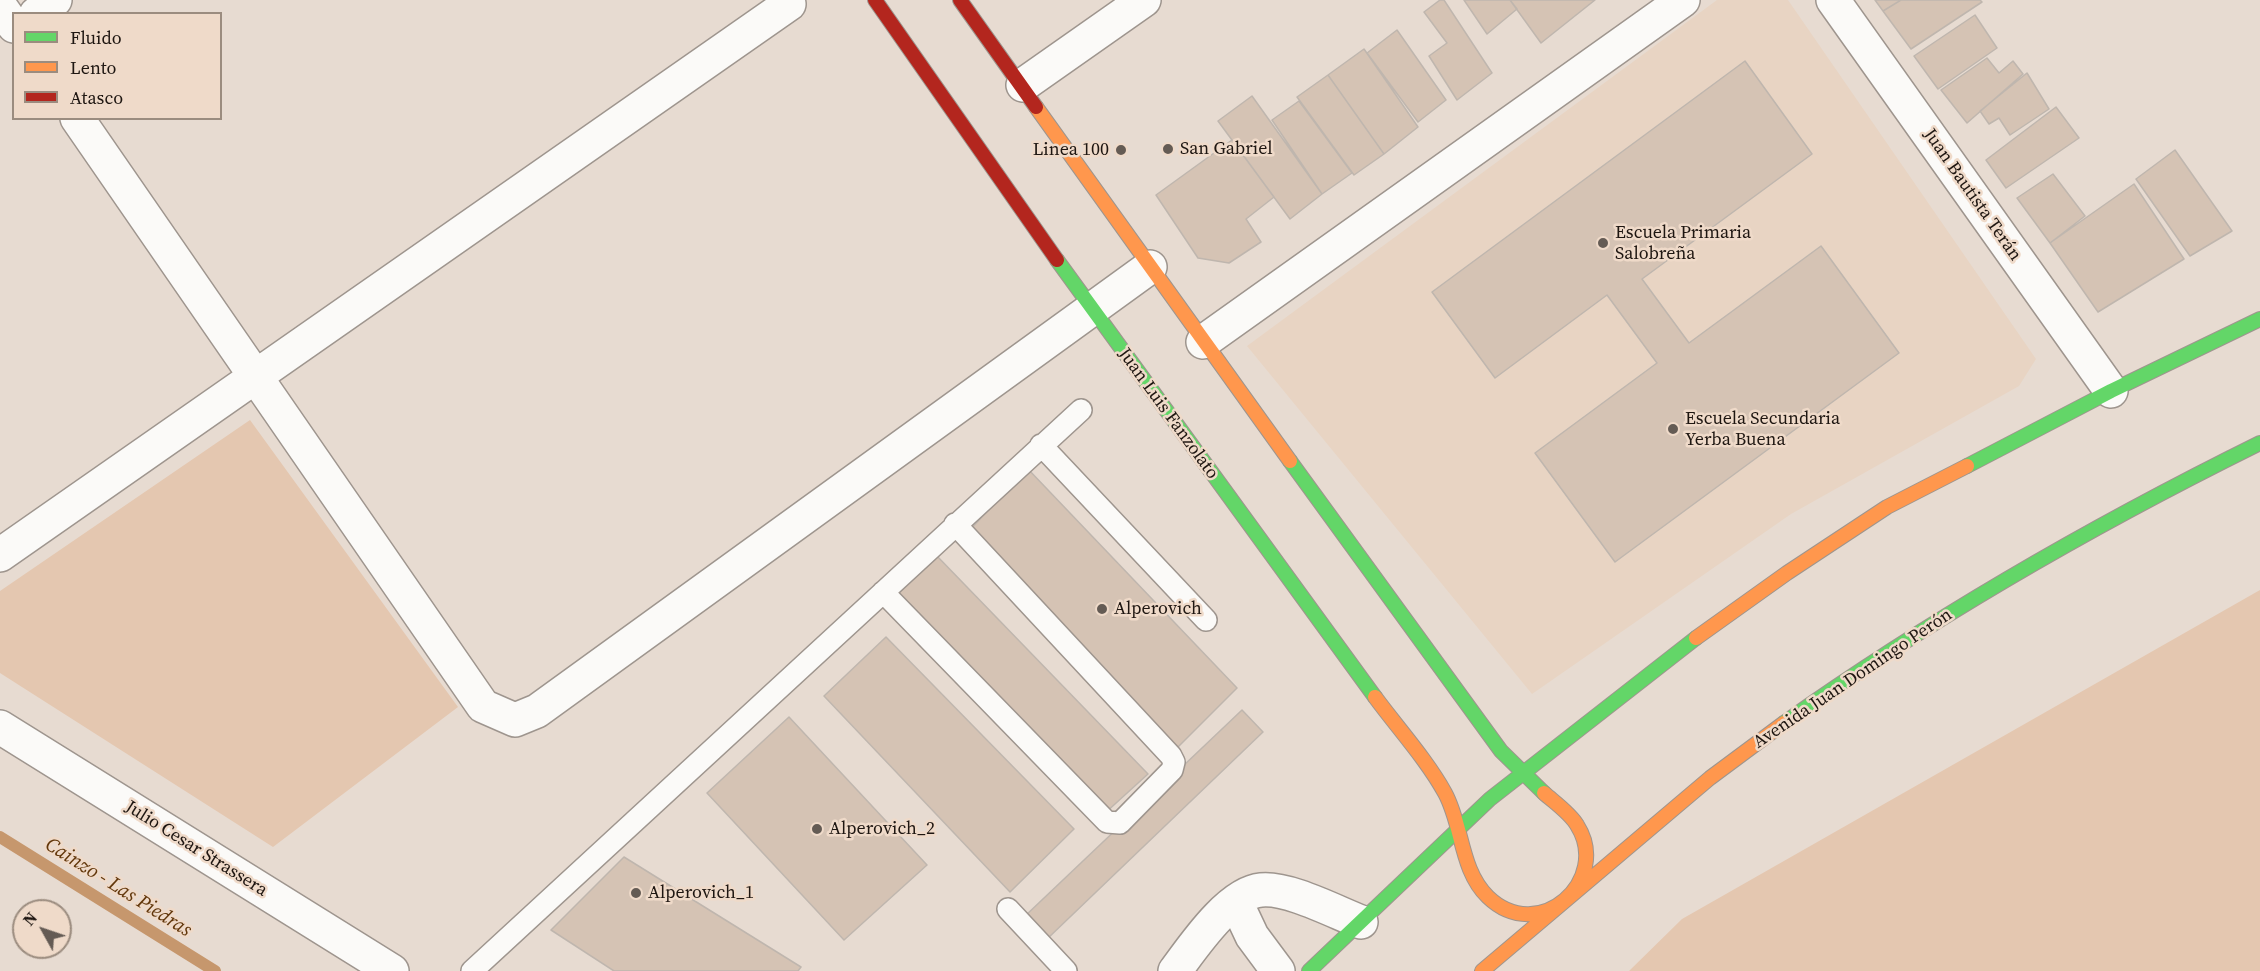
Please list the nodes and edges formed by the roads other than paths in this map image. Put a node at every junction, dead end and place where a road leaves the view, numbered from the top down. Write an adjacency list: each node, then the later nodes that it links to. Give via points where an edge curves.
1 (55, 0): 9 (street)
2 (875, 0): 16 (street, Juan Luis Fanzolato)
3 (960, 0): 13 (street)
4 (1144, 0): 13 (street)
5 (1683, 0): 18 (street)
6 (1833, 0): 20 (street, Juan Bautista Terán)
7 (789, 4): 19 (street)
8 (0, 6): 10 (street)
9 (39, 12)
10 (12, 25)
11 (12, 30): 12 (street)
12 (0, 39)
13 (1023, 85): 15 (street)
14 (78, 120): 19 (street)
15 (1150, 267): 16 (street); 18 (street)
16 (1093, 310): 19 (street, via 537,711 515,720 483,706); 30 (street, Juan Luis Fanzolato, via 1445,793)
17 (2260, 319): 20 (street)
18 (1203, 342): 29 (street, via 1501,751)
19 (255, 376): 25 (street)
20 (2111, 391): 29 (street, via 1887,507 1786,573 1690,643)
21 (1081, 410): 23 (lane)
22 (2260, 443): 32 (street, Avenida Juan Domingo Perón, via 2030,564 1900,644 1767,735 1668,812)
23 (1041, 446): 24 (lane); 27 (lane)
24 (955, 524): 26 (lane); 26 (lane, via 1171,756 1172,770 1120,823 1107,822)
25 (0, 555)
26 (883, 592): 36 (lane)
27 (1206, 620)
28 (0, 727): 35 (street, Julio Cesar Strassera)
29 (1522, 774): 30 (street); 32 (street, via 1562,807 1577,824 1585,845 1585,867 1576,888)
30 (1460, 828): 32 (street, via 1472,877 1489,898 1511,912 1536,916); 34 (street)
31 (1236, 902): 34 (street, via 1260,890 1287,894); 38 (street, via 1211,924); 39 (street, via 1251,936)
32 (1562, 905): 41 (street, Avenida Juan Domingo Perón)
33 (1008, 909): 37 (lane)
34 (1361, 922): 40 (street)
35 (392, 971)
36 (472, 971)
37 (1066, 971)
38 (1175, 971)
39 (1278, 971)
40 (1309, 971)
41 (1482, 971)

